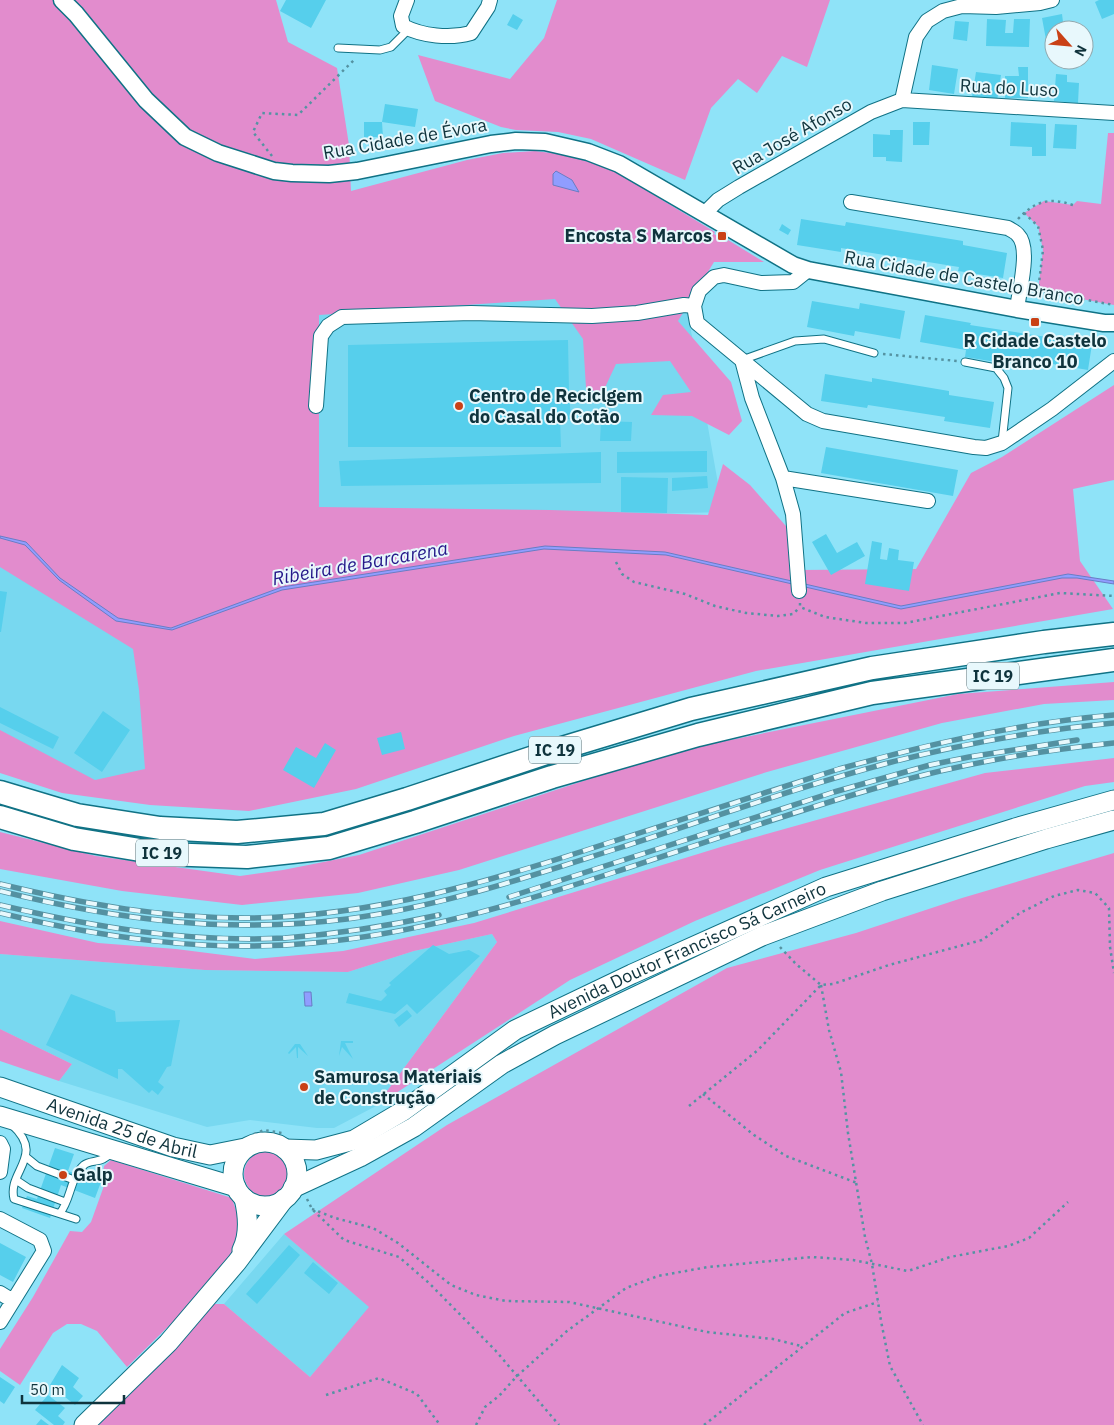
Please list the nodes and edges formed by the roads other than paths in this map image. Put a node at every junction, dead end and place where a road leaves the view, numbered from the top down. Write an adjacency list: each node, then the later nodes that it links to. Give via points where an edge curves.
1 (62, 0): 10 (street, Rua Cidade de Évora, via 161,116 185,137 218,153 274,171 329,174 491,144 545,142 588,152 618,164)
2 (407, 0): 5 (street, via 401,16 403,26)
3 (490, 0): 5 (street, via 471,33 460,36)
4 (1052, 0): 7 (street, via 996,7 962,6 927,20 916,38)
5 (409, 29): 6 (lane, via 391,47 380,50)
6 (338, 48)
7 (902, 100): 8 (street, Rua do Luso); 10 (street, Rua José Afonso, via 871,112 739,187)
8 (1114, 113)
9 (851, 202): 13 (street, via 1008,228 1018,234 1024,244 1024,255)
10 (705, 213): 11 (street, Rua Cidade de Évora)
11 (801, 267): 12 (street, via 793,282 761,282 724,275 714,277); 13 (street, Rua Cidade de Castelo Branco)
12 (689, 306): 16 (street, via 697,323); 19 (street, via 592,316 471,313 342,317 328,326 321,336)
13 (1017, 309): 14 (street, Rua Cidade de Castelo Branco)
14 (1114, 323)
15 (874, 353): 16 (lane, via 824,339 795,342)
16 (742, 360): 20 (street, via 807,414 824,421 974,447 986,448); 21 (street, via 752,398)
17 (1114, 361): 20 (street, via 1052,409)
18 (965, 362): 20 (lane, via 996,368 1004,378 1008,388)
19 (316, 406)
20 (1002, 442)
21 (782, 478): 22 (street); 23 (street, via 793,514)
22 (928, 501)
23 (799, 591)
24 (1114, 634): 26 (highway, IC 19, via 872,668 691,709 324,824 237,832 160,828 77,814)
25 (1114, 660): 28 (highway, IC 19, via 872,693 708,733 552,777 329,848 247,857 164,854 74,839)
26 (0, 792)
27 (1114, 800): 33 (main road, Avenida Doutor Francisco Sá Carneiro, via 826,887 515,1030 403,1111 354,1140 316,1150)
28 (0, 817)
29 (1114, 820): 40 (main road, Avenida Doutor Francisco Sá Carneiro, via 882,891 772,932 502,1064 414,1127)
30 (0, 1087): 32 (main road, Avenida 25 de Abril, via 174,1147 210,1155)
31 (2, 1117): 35 (main road, Avenida 25 de Abril); 36 (lane, via 16,1129 26,1145)
32 (247, 1142): 33 (main road); 41 (main road, via 234,1166 233,1177)
33 (286, 1142): 40 (main road, via 296,1167)
34 (0, 1143): 37 (street, via 3,1149)
35 (116, 1151): 39 (lane, via 102,1160 85,1163); 41 (main road, Avenida 25 de Abril)
36 (26, 1157): 38 (lane); 39 (lane, via 37,1166)
37 (0, 1172)
38 (16, 1180): 42 (lane); 43 (lane, via 12,1192 14,1199)
39 (74, 1180): 42 (lane)
40 (294, 1190): 41 (main road, via 275,1204 264,1206 253,1203); 46 (main road)
41 (240, 1192): 46 (main road, via 247,1210 248,1226 245,1245)
42 (65, 1202): 43 (lane)
43 (60, 1213): 45 (lane)
44 (0, 1219): 48 (street, via 40,1240 44,1250)
45 (76, 1219)
46 (236, 1262): 50 (main road, via 168,1343)
47 (0, 1293): 48 (street)
48 (14, 1301): 49 (street)
49 (0, 1322)
50 (84, 1425)

